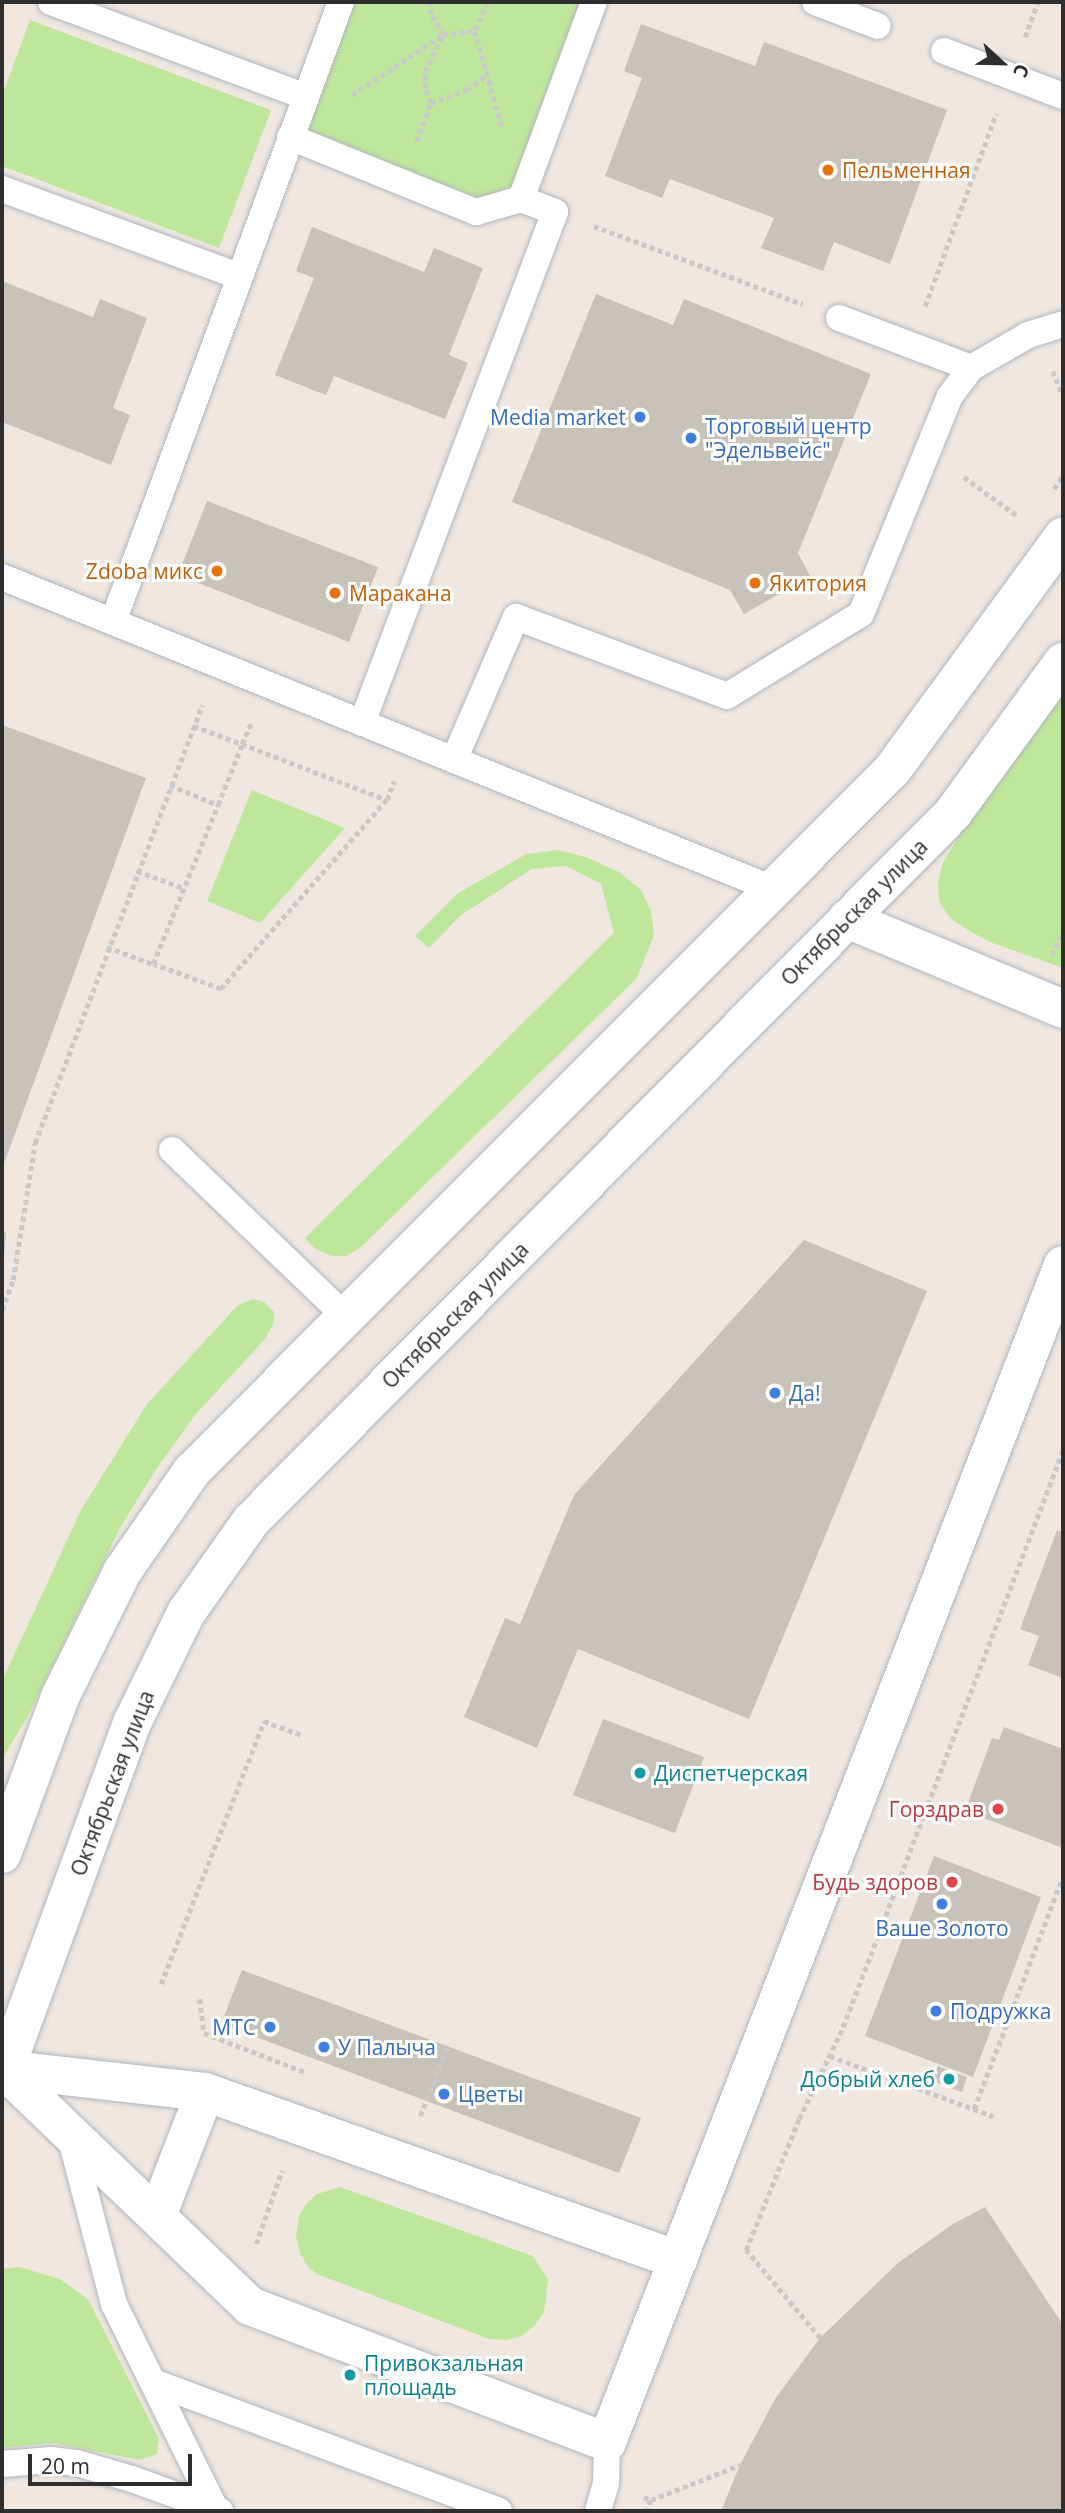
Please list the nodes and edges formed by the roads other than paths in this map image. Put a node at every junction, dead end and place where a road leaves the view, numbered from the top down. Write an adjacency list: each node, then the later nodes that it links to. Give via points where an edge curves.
1 (51, 2): 7 (lane)
2 (341, 2): 7 (lane)
3 (594, 2): 11 (lane)
4 (815, 2): 5 (lane)
5 (878, 26)
6 (944, 51): 8 (lane)
7 (304, 96): 9 (lane)
8 (1063, 96)
9 (290, 137): 11 (lane, via 476,212); 12 (lane)
10 (2, 189): 12 (lane)
11 (521, 199): 20 (lane, via 555,212)
12 (239, 276): 18 (lane)
13 (839, 318): 15 (lane)
14 (1063, 324): 15 (lane, via 1028,335)
15 (971, 368): 21 (lane, via 950,396 861,614 727,696 516,617)
16 (1063, 537): 22 (main road, via 893,769)
17 (2, 577): 18 (lane)
18 (113, 622): 20 (lane)
19 (1063, 662): 23 (main road, Октябрьская улица, via 953,813)
20 (362, 723): 21 (lane)
21 (454, 760): 22 (lane)
22 (773, 889): 27 (main road)
23 (847, 919): 24 (main road); 29 (main road, Октябрьская улица, via 251,1521 186,1613 132,1723)
24 (1063, 1009)
25 (172, 1150): 27 (lane)
26 (1063, 1265): 33 (main road)
27 (346, 1317): 28 (main road, via 192,1471 122,1572 60,1697)
28 (2, 1854)
29 (3, 2072): 30 (main road); 31 (main road)
30 (205, 2092): 32 (main road); 33 (main road)
31 (69, 2130): 32 (main road); 34 (lane, via 114,2304)
32 (157, 2216): 35 (main road, via 250,2306)
33 (678, 2260): 35 (main road)
34 (153, 2382): 37 (lane); 38 (lane)
35 (607, 2442): 39 (lane, via 606,2483)
36 (2, 2464): 37 (lane, via 77,2463)
37 (218, 2511)
38 (499, 2511)
39 (598, 2511)

